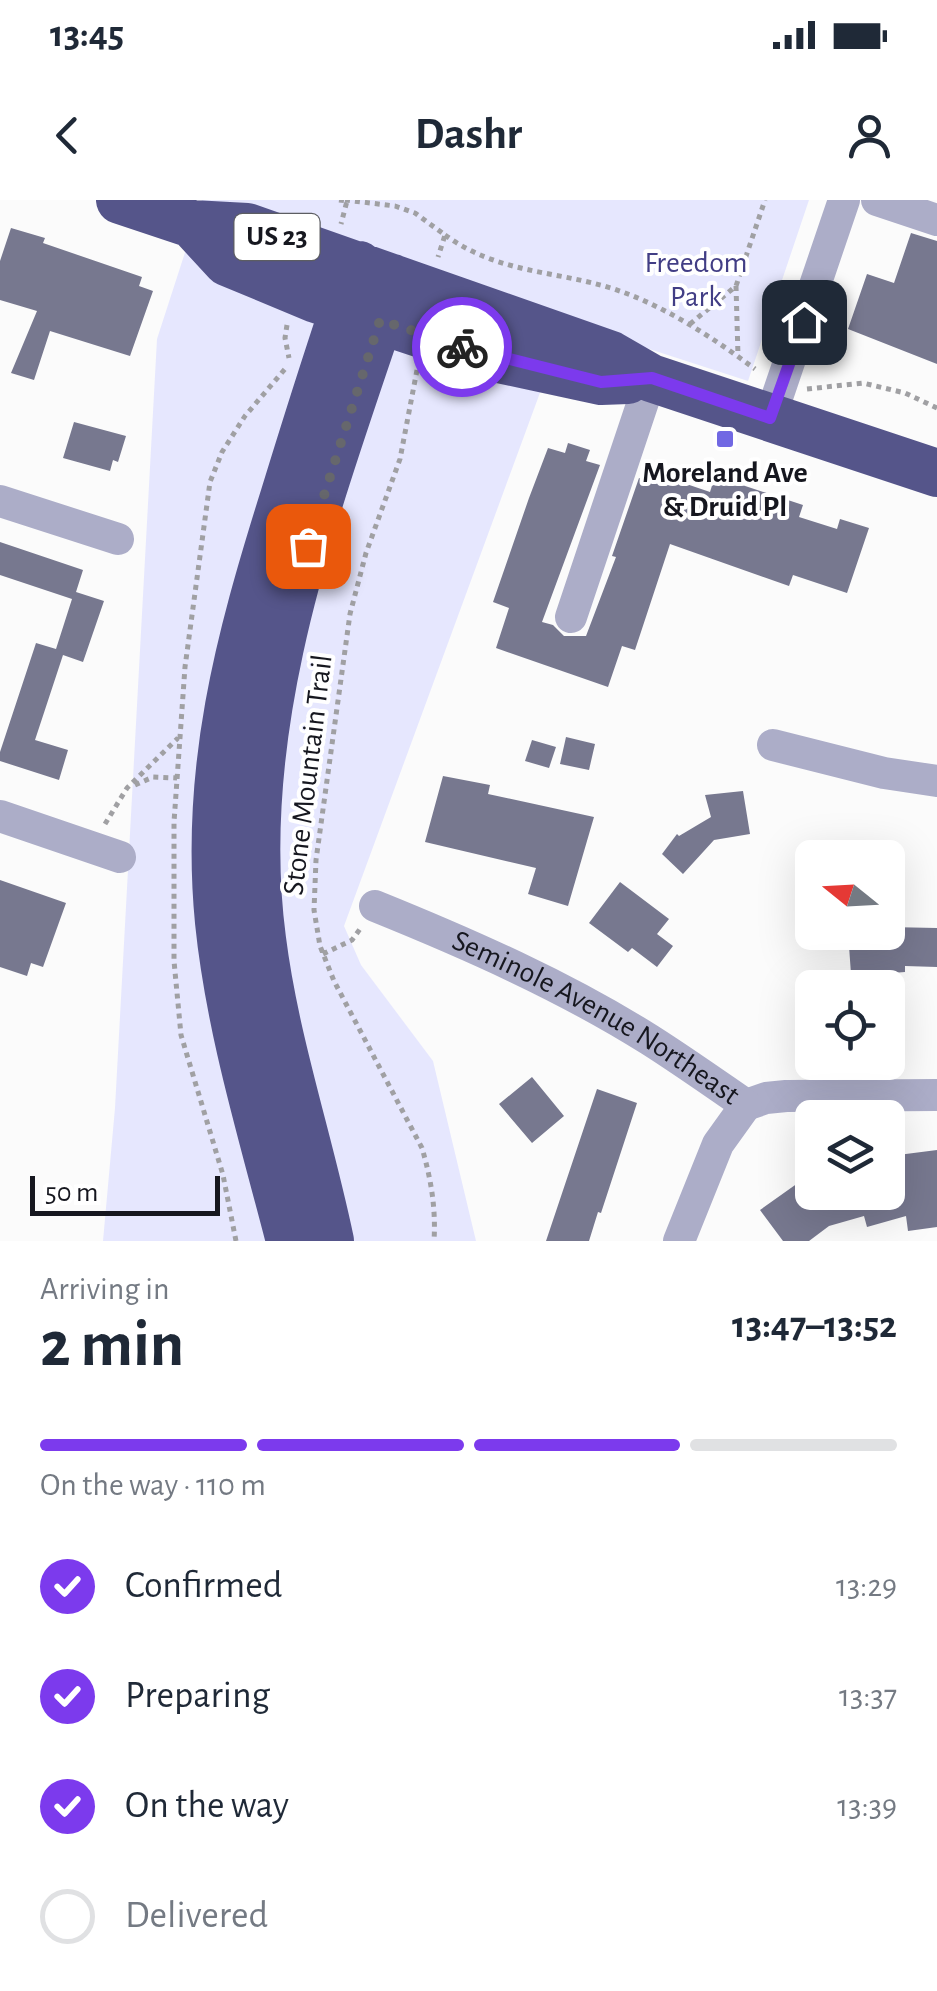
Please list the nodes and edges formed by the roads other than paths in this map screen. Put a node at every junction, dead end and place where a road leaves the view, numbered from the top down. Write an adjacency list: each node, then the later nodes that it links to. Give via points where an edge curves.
1 (120, 200): 5 (highway, US 23, via 192,224 247,227)
2 (844, 200): 7 (street)
3 (876, 200): 4 (street)
4 (937, 220)
5 (382, 289): 6 (highway, US 23, via 611,354); 19 (highway, via 239,646 217,812 219,922 228,981); 20 (highway, via 281,641 258,783 256,867 267,976)
6 (652, 378): 7 (highway, US 23); 11 (street)
7 (777, 394): 8 (highway, US 23)
8 (937, 472)
9 (0, 500): 10 (street)
10 (118, 539)
11 (571, 617)
12 (773, 745): 13 (street)
13 (937, 781)
14 (0, 816): 15 (street)
15 (109, 852)
16 (375, 906): 18 (street, Seminole Avenue Northeast, via 460,939 592,1008)
17 (937, 1095): 18 (street, Seminole Avenue Northeast, via 786,1096)
18 (746, 1105): 21 (street, via 718,1144)
19 (290, 1241)
20 (330, 1241)
21 (679, 1241)

